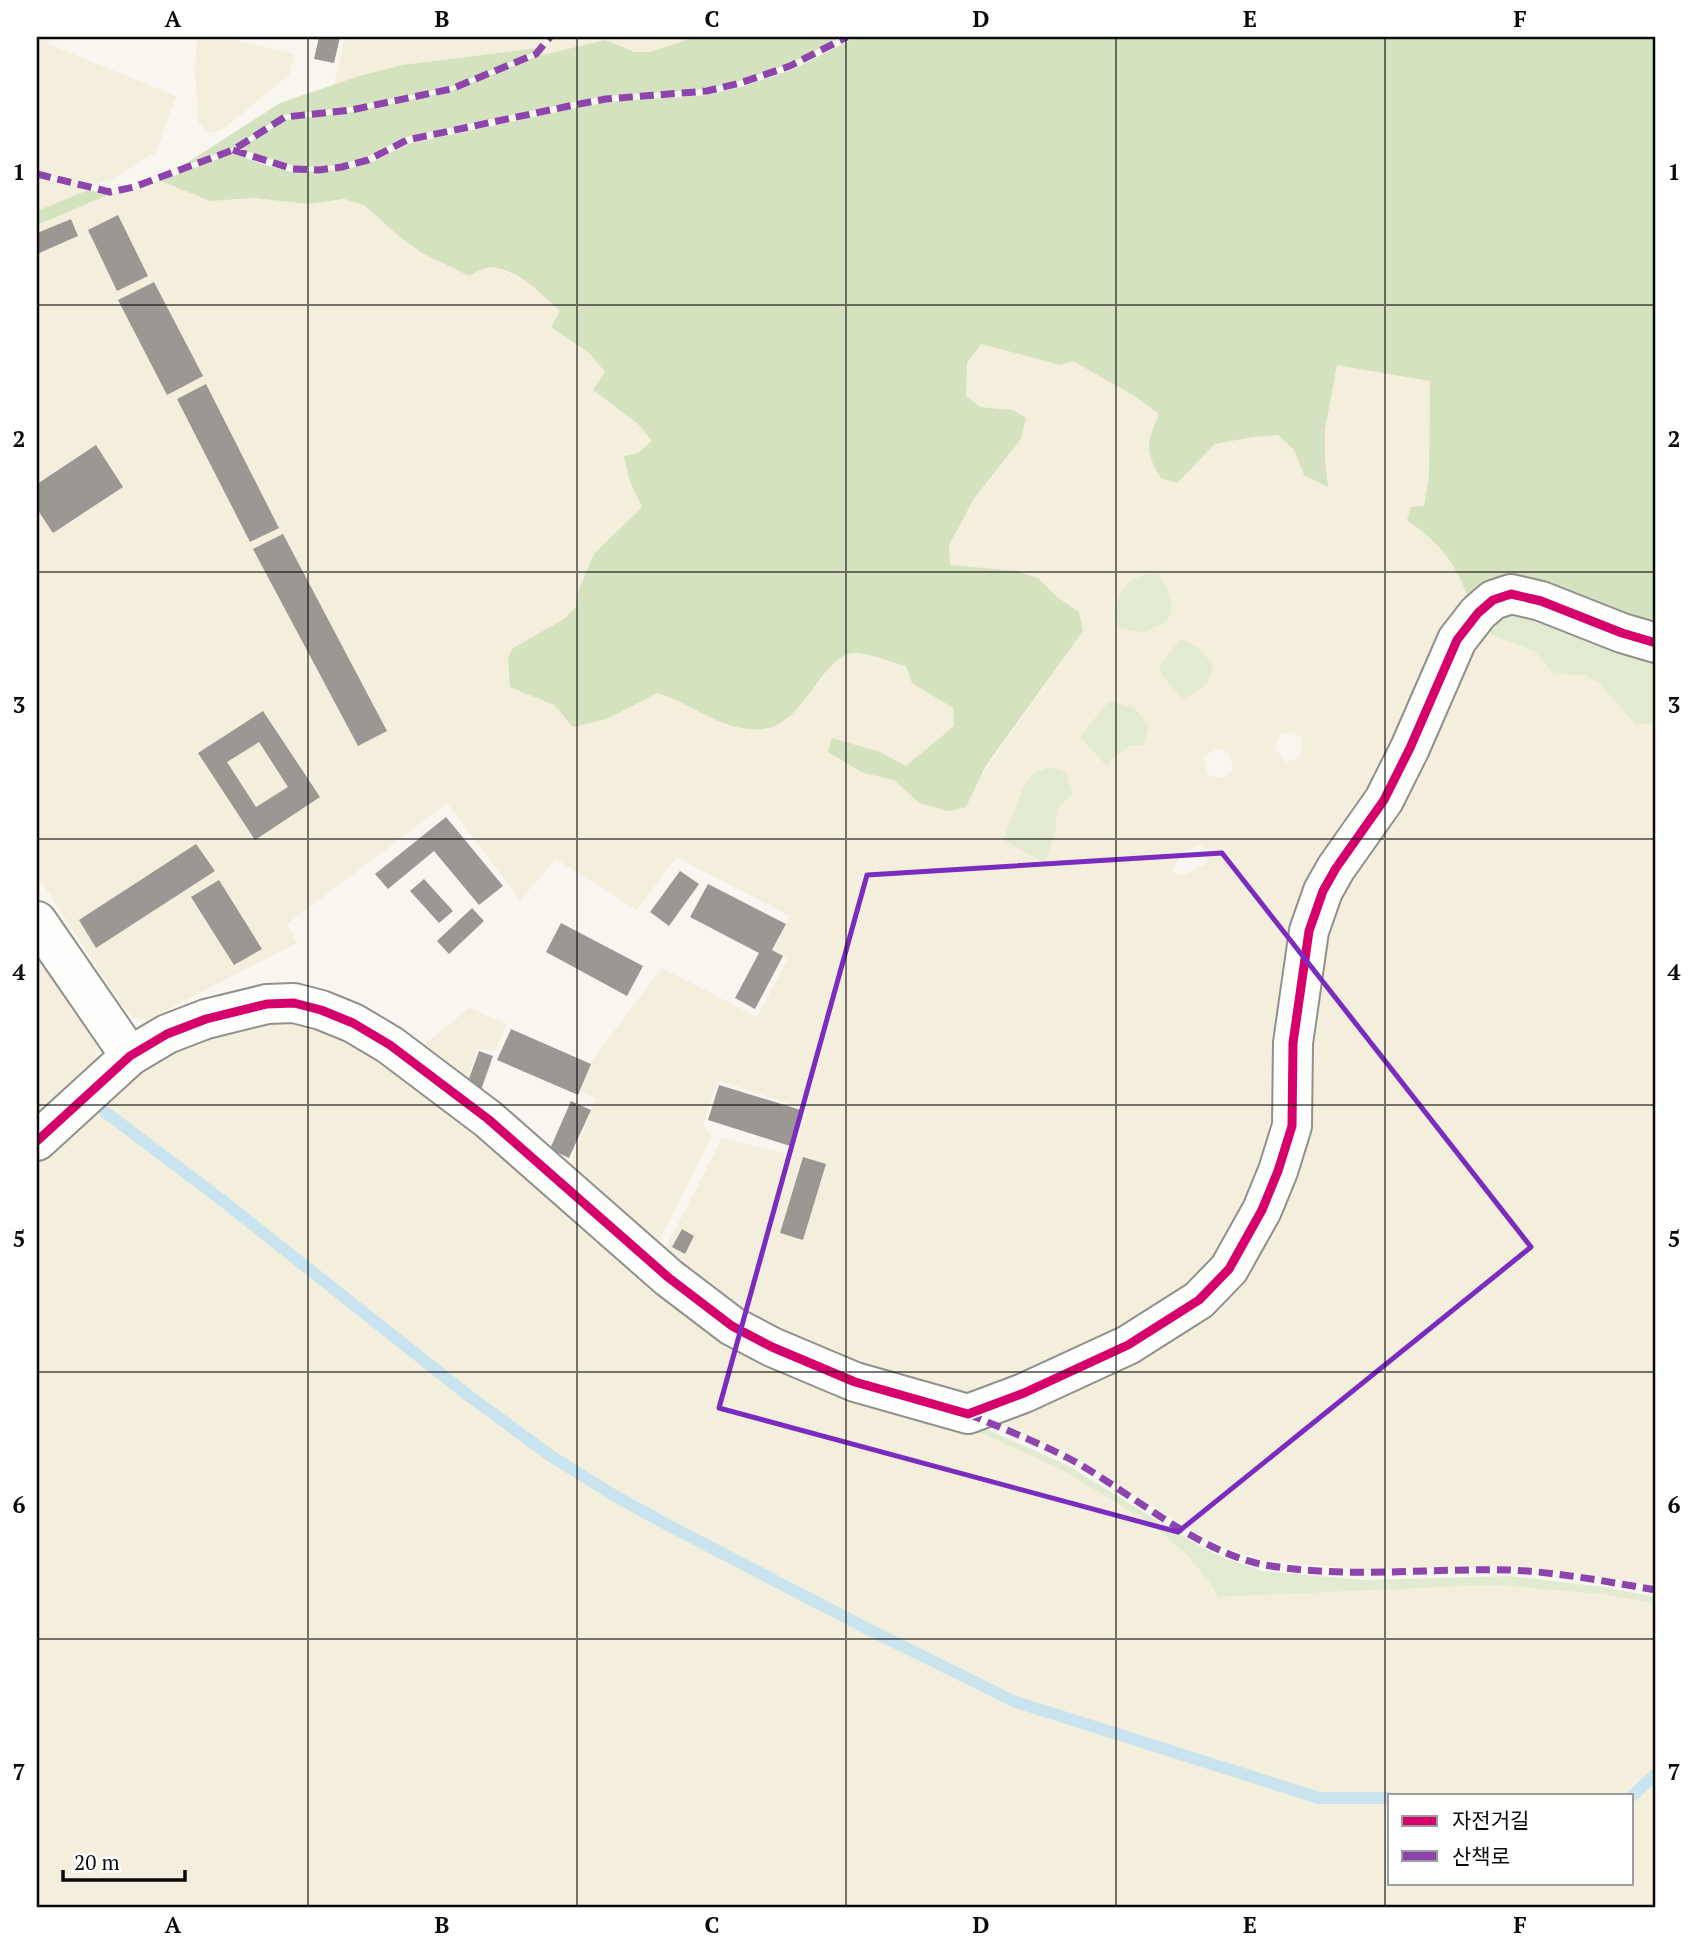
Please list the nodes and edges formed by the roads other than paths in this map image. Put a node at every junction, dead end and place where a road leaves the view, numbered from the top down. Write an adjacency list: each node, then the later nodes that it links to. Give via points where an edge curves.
1 (1656, 643): 3 (street, via 1511,594 1493,600 1478,613 1457,640 1384,800 1323,891 1309,931 1293,1043 1292,1126 1262,1210 1229,1269 1199,1300 1128,1345 968,1414 855,1382 732,1326 669,1278 488,1119 390,1045 353,1023 294,1003 267,1004 206,1019 167,1034)
2 (37, 921): 3 (street)
3 (130, 1056): 4 (street)
4 (37, 1141)

